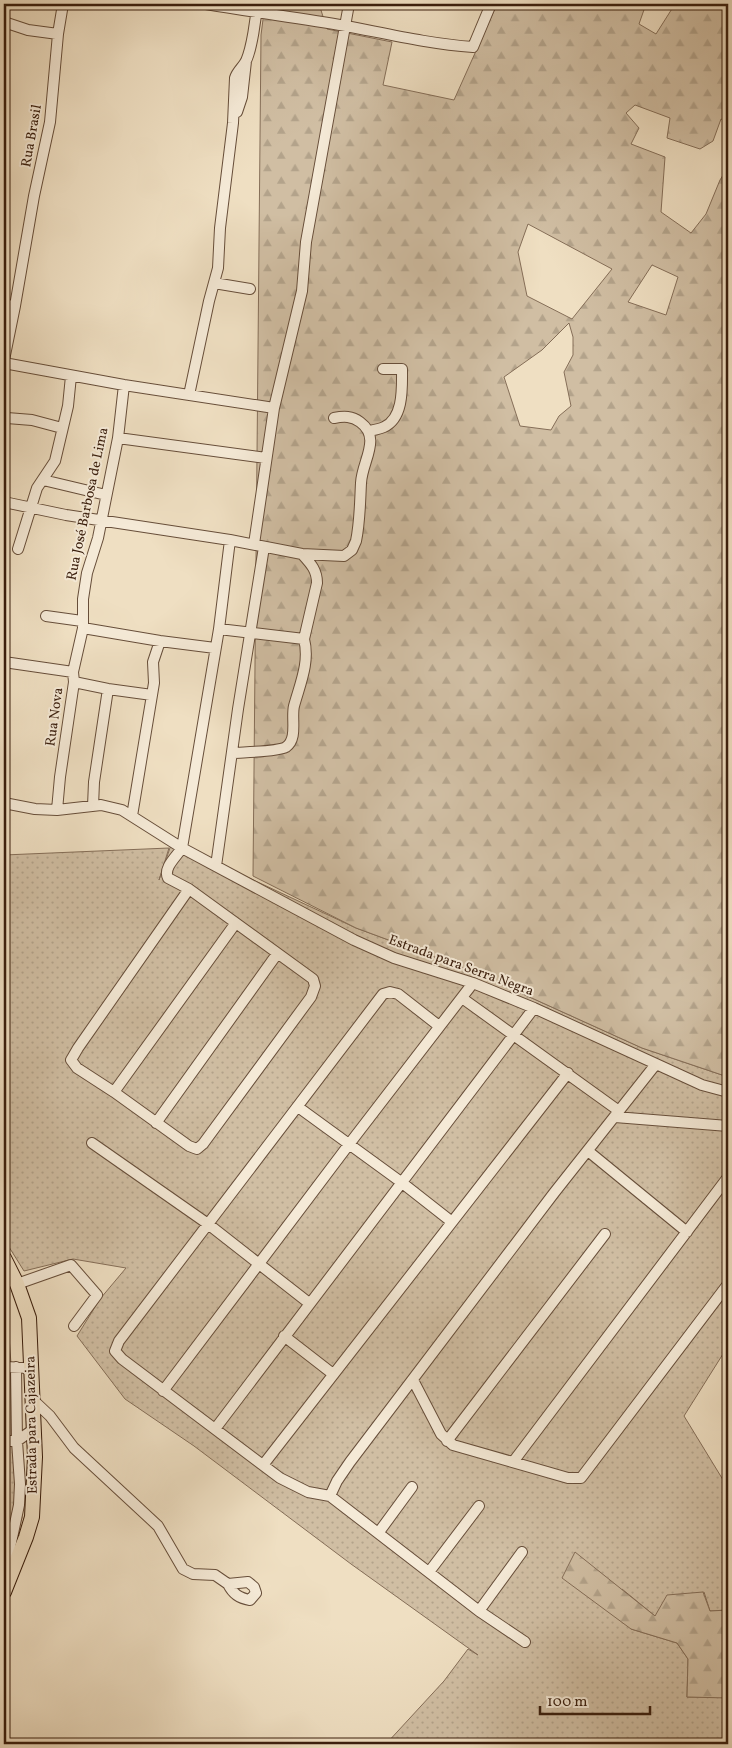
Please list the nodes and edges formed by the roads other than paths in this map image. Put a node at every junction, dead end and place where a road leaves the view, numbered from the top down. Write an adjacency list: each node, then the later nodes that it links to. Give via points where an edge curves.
1 (63, 4): 8 (street, Rua Brasil)
2 (206, 4): 5 (street)
3 (349, 4): 7 (street)
4 (492, 4): 7 (street, via 474,47)
5 (257, 8): 7 (street); 9 (street, via 246,61 235,78 234,123)
6 (4, 22): 8 (street, via 28,30)
7 (345, 26): 18 (street, via 306,242 299,307)
8 (58, 34): 12 (street, Rua Brasil, via 50,122)
9 (214, 283): 10 (street); 17 (street)
10 (250, 288)
11 (4, 305): 12 (street)
12 (15, 306): 13 (street, Rua Brasil)
13 (4, 361): 15 (street)
14 (383, 368): 22 (street, via 402,369 398,412 386,427)
15 (71, 376): 16 (street); 21 (street)
16 (124, 385): 17 (street); 23 (street, Rua José Barbosa de Lima)
17 (189, 396): 18 (street)
18 (274, 408): 24 (street)
19 (7, 418): 21 (street, via 32,420)
20 (334, 418): 22 (street, via 353,417)
21 (62, 428): 25 (street)
22 (369, 431): 35 (street, via 371,442 362,476 357,536 352,550 344,556)
23 (118, 438): 24 (street); 28 (street, Rua José Barbosa de Lima)
24 (266, 458): 33 (street)
25 (52, 467): 26 (street); 27 (street)
26 (43, 480): 27 (street); 30 (street)
27 (63, 484): 28 (street)
28 (106, 495): 31 (street, Rua José Barbosa de Lima)
29 (4, 502): 30 (street)
30 (30, 507): 31 (street); 34 (street)
31 (100, 521): 32 (street); 37 (street, Rua José Barbosa de Lima, via 87,573)
32 (230, 540): 33 (street); 38 (street)
33 (259, 546): 35 (street); 39 (street)
34 (18, 549)
35 (302, 554): 40 (street, via 313,566 317,577)
36 (46, 616): 37 (street)
37 (82, 625): 41 (street); 44 (street, Rua Nova)
38 (219, 629): 39 (street); 42 (street)
39 (249, 634): 40 (street); 47 (street)
40 (304, 639): 47 (street, via 306,658 294,707 293,734 288,744 277,750)
41 (160, 641): 42 (street); 46 (street, via 153,662)
42 (215, 648): 52 (street)
43 (4, 662): 44 (street)
44 (73, 677): 45 (street); 50 (street, Rua Nova)
45 (108, 689): 46 (street); 49 (street)
46 (152, 694): 51 (street)
47 (232, 753): 53 (street)
48 (4, 803): 50 (street, Estrada para Serra Negra)
49 (93, 806): 50 (street, Estrada para Serra Negra); 51 (street, Estrada para Serra Negra, via 113,807)
50 (57, 810)
51 (132, 816): 52 (street, Estrada para Serra Negra)
52 (182, 848): 53 (street, Estrada para Serra Negra); 54 (street, via 167,868 166,875)
53 (216, 866): 57 (street, Estrada para Serra Negra, via 354,940 394,958)
54 (189, 889): 55 (street); 64 (street, via 71,1060 77,1068)
55 (235, 924): 56 (street); 64 (street)
56 (277, 954): 68 (street); 68 (street, via 313,979 315,986 311,997 200,1148 193,1149)
57 (473, 983): 58 (street); 59 (street, Estrada para Serra Negra)
58 (462, 998): 60 (street); 61 (street)
59 (534, 1008): 61 (street); 62 (street, Estrada para Serra Negra)
60 (439, 1026): 66 (street, via 398,994 387,992); 71 (street)
61 (514, 1034): 63 (street); 74 (street)
62 (656, 1064): 65 (street, Estrada para Serra Negra, via 702,1086); 67 (street)
63 (568, 1073): 67 (street); 75 (street)
64 (114, 1092): 68 (street)
65 (728, 1092)
66 (298, 1107): 71 (street); 76 (street)
67 (617, 1114): 69 (street); 72 (street)
68 (156, 1123)
69 (728, 1126)
70 (92, 1143): 76 (street)
71 (350, 1143): 74 (street); 80 (street)
72 (588, 1151): 77 (street); 90 (street)
73 (728, 1178): 77 (street)
74 (401, 1182): 75 (street); 83 (street)
75 (452, 1222): 89 (street)
76 (208, 1224): 80 (street); 91 (street, via 115,1348 122,1360)
77 (687, 1232): 99 (street)
78 (605, 1234): 97 (street)
79 (4, 1258): 81 (main road, Estrada para Cajazeira)
80 (259, 1263): 83 (street); 91 (street)
81 (17, 1284): 84 (street, via 71,1266 97,1295); 88 (main road, Estrada para Cajazeira, via 29,1318)
82 (728, 1284): 99 (street, via 580,1478 568,1478)
83 (309, 1303): 85 (street)
84 (74, 1326)
85 (284, 1336): 89 (street); 94 (street)
86 (4, 1367): 87 (street)
87 (16, 1367): 88 (street); 96 (street)
88 (31, 1368): 92 (main road, Estrada para Cajazeira)
89 (333, 1374): 100 (street)
90 (413, 1380): 97 (street); 102 (street, via 337,1480)
91 (163, 1391): 94 (street)
92 (32, 1399): 93 (main road, Estrada para Cajazeira); 109 (street, via 50,1416 74,1448 158,1526 183,1569 193,1574 215,1575)
93 (34, 1429): 96 (street); 98 (main road, Estrada para Cajazeira)
94 (215, 1429): 100 (street)
95 (4, 1441): 96 (street)
96 (17, 1441): 98 (street); 105 (street, via 19,1505)
97 (447, 1441): 99 (street)
98 (35, 1452): 107 (main road, Estrada para Cajazeira, via 32,1517)
99 (513, 1462)
100 (263, 1465): 102 (street, via 298,1488)
101 (412, 1488): 104 (street)
102 (330, 1496): 104 (street)
103 (479, 1506): 108 (street)
104 (379, 1532): 108 (street)
105 (8, 1534): 107 (street)
106 (522, 1552): 111 (street)
107 (14, 1567): 110 (main road, Estrada para Cajazeira)
108 (429, 1572): 111 (street)
109 (228, 1584)
110 (4, 1592)
111 (479, 1611): 112 (street)
112 (525, 1642)

